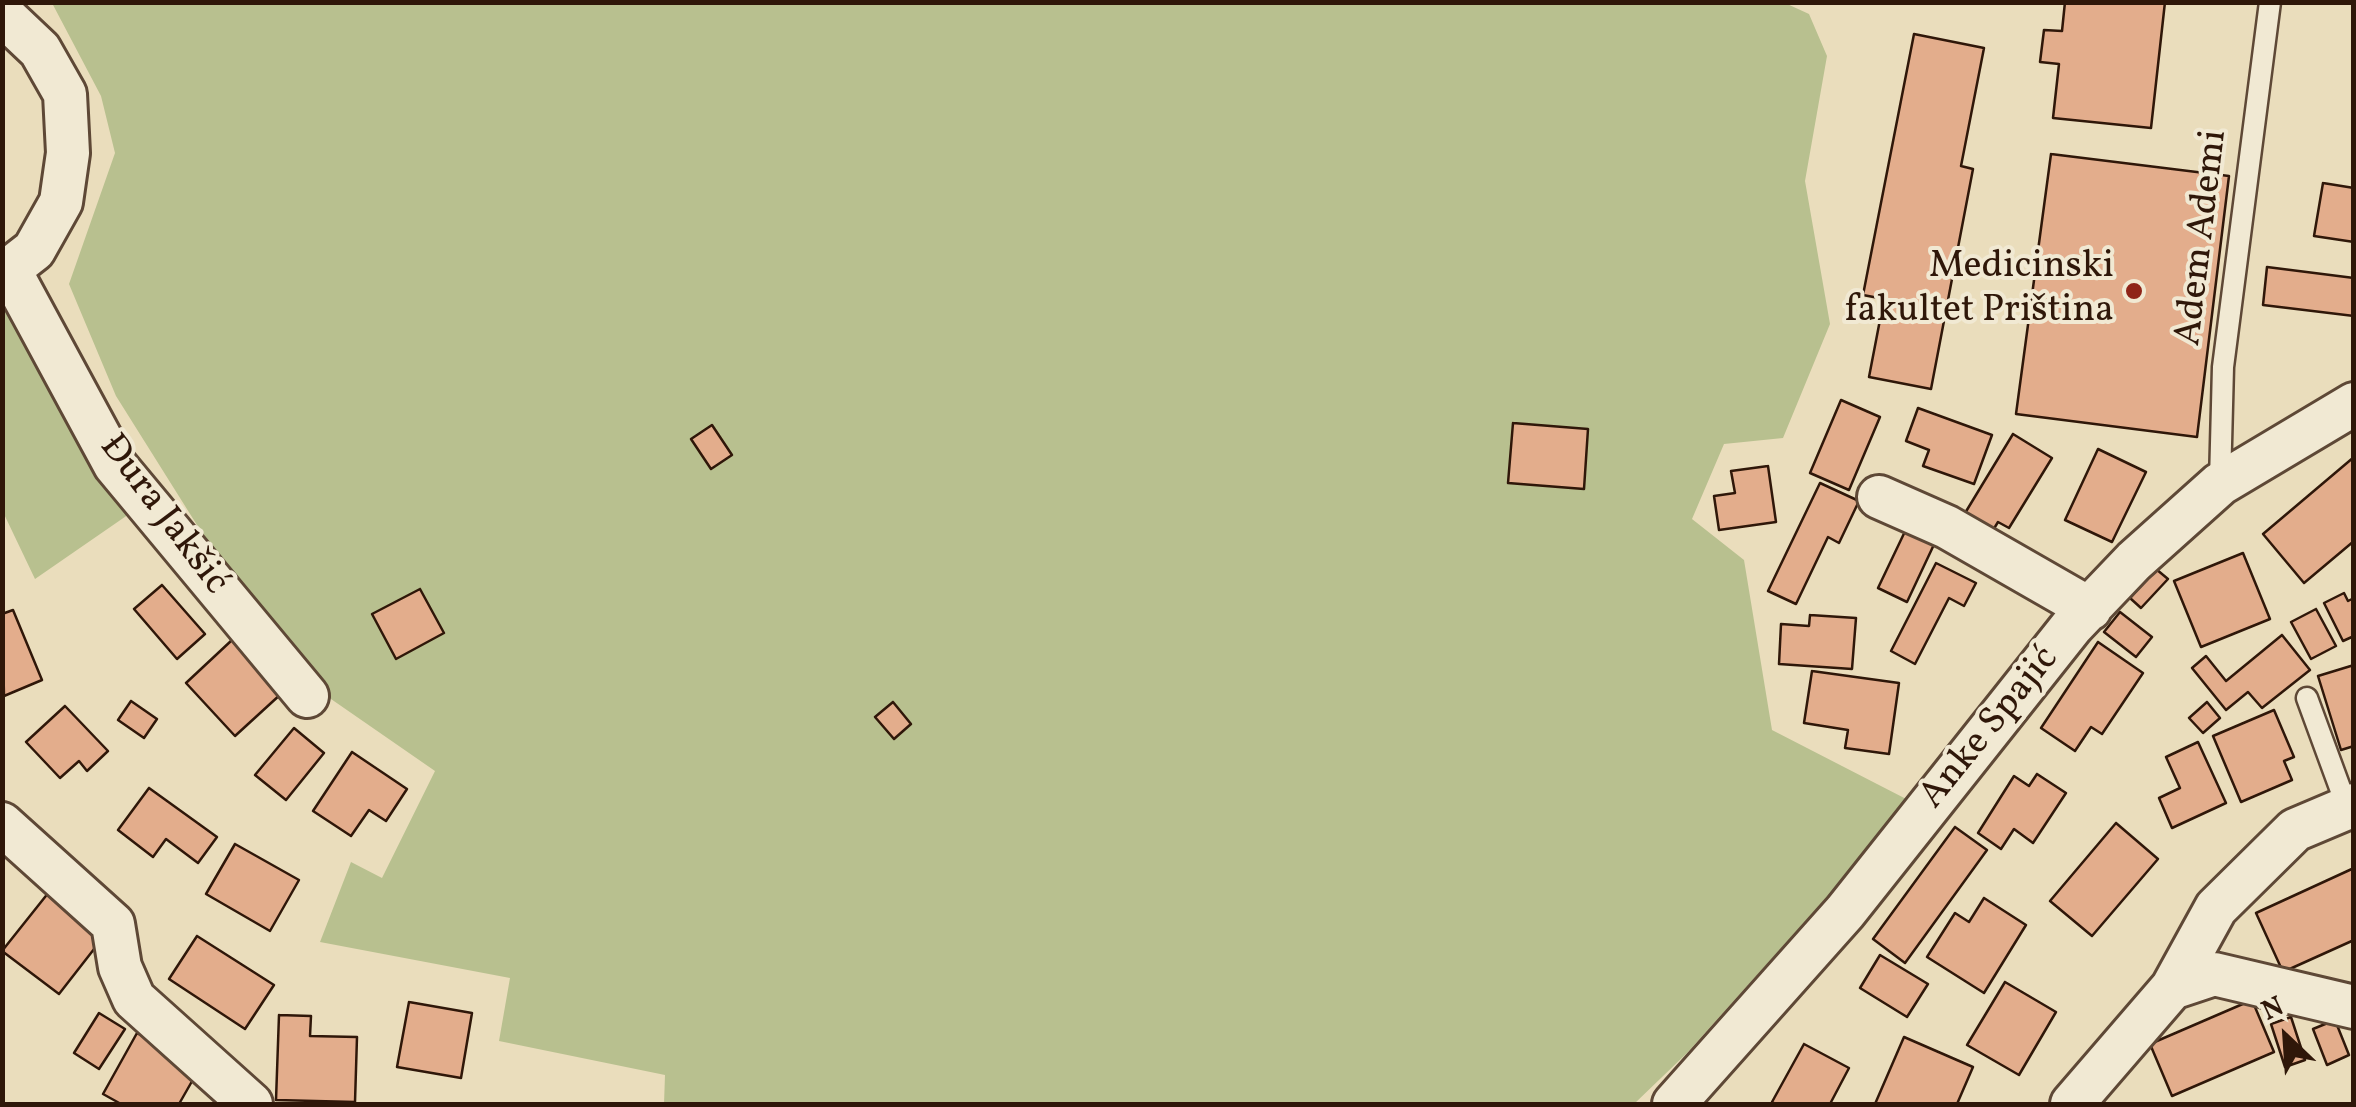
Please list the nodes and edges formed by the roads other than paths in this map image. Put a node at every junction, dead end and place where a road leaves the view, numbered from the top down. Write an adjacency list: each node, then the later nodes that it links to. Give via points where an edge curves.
1 (2270, 2): 5 (lane, Adem Ademi, via 2223,367)
2 (2, 14): 3 (street, Ðura Jakšić, via 40,50 65,94 68,153 60,202 34,250)
3 (6, 272): 8 (street, Ðura Jakšić, via 115,464)
4 (2354, 404): 5 (street, Anke Spajić)
5 (2220, 484): 7 (street, Anke Spajić)
6 (1878, 497): 7 (street, via 1947,527)
7 (2090, 608): 15 (street, Anke Spajić, via 1845,912)
8 (307, 696)
9 (2307, 698): 10 (lane)
10 (2350, 806): 12 (street, via 2295,830 2216,908)
11 (2, 824): 14 (street, via 114,924 120,966 134,998)
12 (2172, 988): 13 (street, via 2214,974); 16 (street)
13 (2354, 1007)
14 (250, 1104)
15 (1674, 1104)
16 (2072, 1104)

